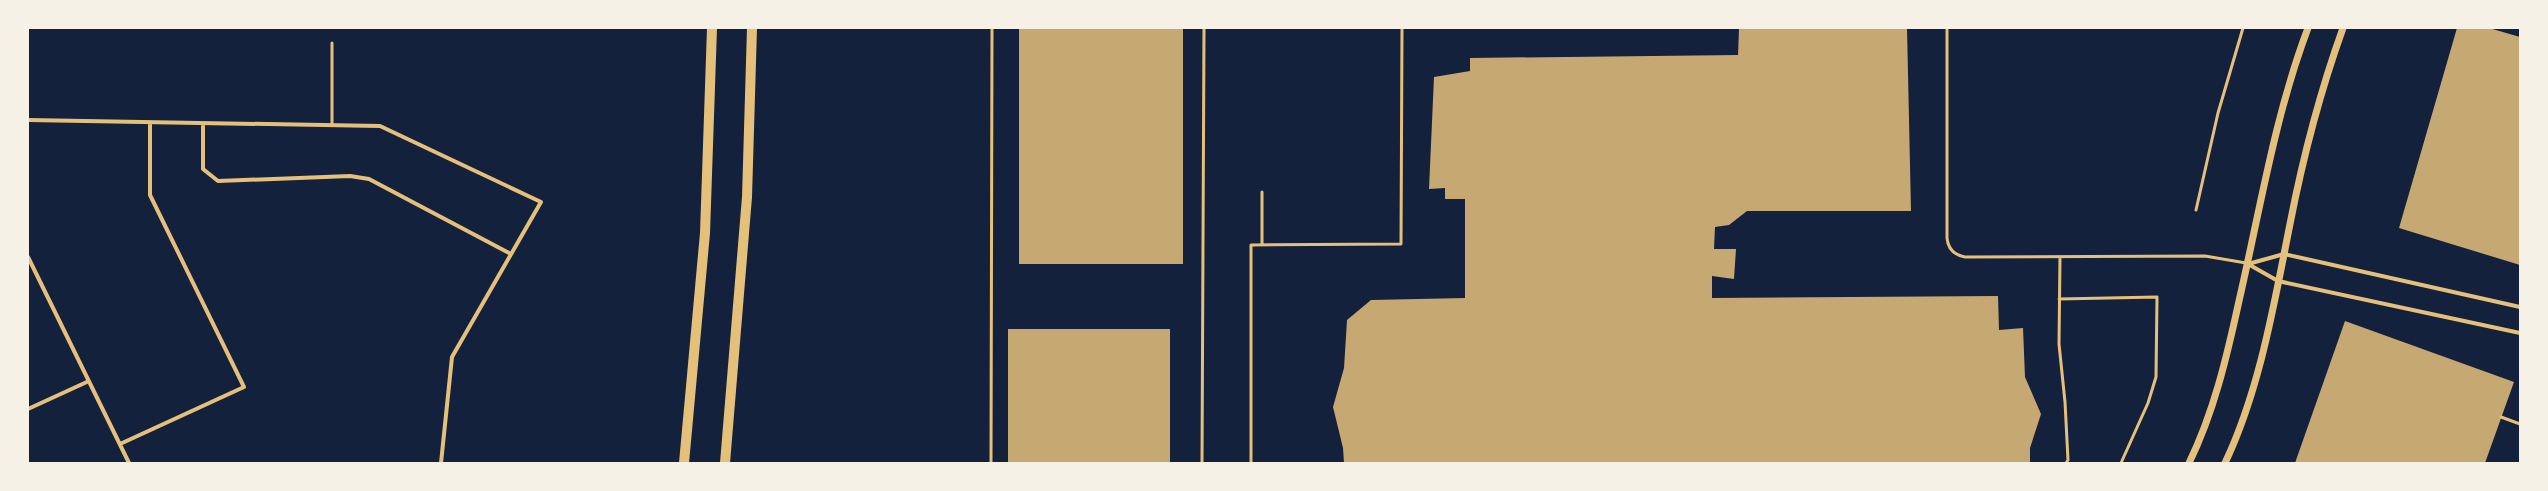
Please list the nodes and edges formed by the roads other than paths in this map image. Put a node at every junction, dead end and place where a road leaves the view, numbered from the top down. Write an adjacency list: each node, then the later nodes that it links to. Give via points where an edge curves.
1 (712, 28): 34 (main road, via 704,233)
2 (752, 28): 35 (main road, via 747,197)
3 (992, 28): 36 (lane)
4 (1204, 28): 37 (lane)
5 (1402, 28): 17 (lane, via 1401,244)
6 (1947, 28): 21 (lane, via 1949,248 1965,257)
7 (2243, 28): 16 (lane, via 2218,112)
8 (2308, 28): 22 (street, via 2277,133)
9 (2343, 28): 19 (street, via 2326,75 2311,130)
10 (332, 43): 14 (lane)
11 (28, 120): 12 (street)
12 (150, 123): 13 (street); 31 (street, via 150,195 244,387)
13 (203, 124): 14 (street); 18 (street, via 203,169 218,181 350,176 369,179)
14 (332, 126): 18 (street, via 380,126 541,202)
15 (1262, 192): 17 (lane)
16 (2196, 210)
17 (1262, 245): 38 (lane, via 1251,245)
18 (511, 254): 33 (street, via 452,356)
19 (2284, 254): 22 (street); 23 (street); 25 (street)
20 (28, 257): 27 (street)
21 (2060, 257): 22 (lane, via 2205,256); 24 (lane)
22 (2248, 264): 23 (street); 41 (street, via 2217,393)
23 (2278, 281): 26 (street); 42 (street, via 2249,399)
24 (2059, 299): 39 (lane, via 2059,344 2068,460); 40 (lane, via 2157,297 2156,377 2148,403)
25 (2520, 307)
26 (2520, 333)
27 (89, 381): 28 (street); 31 (street)
28 (28, 409)
29 (2501, 417): 30 (lane)
30 (2520, 424)
31 (120, 444): 32 (street)
32 (129, 463)
33 (441, 463)
34 (684, 463)
35 (725, 463)
36 (991, 463)
37 (1202, 463)
38 (1251, 463)
39 (2066, 463)
40 (2121, 463)
41 (2190, 463)
42 (2225, 463)

